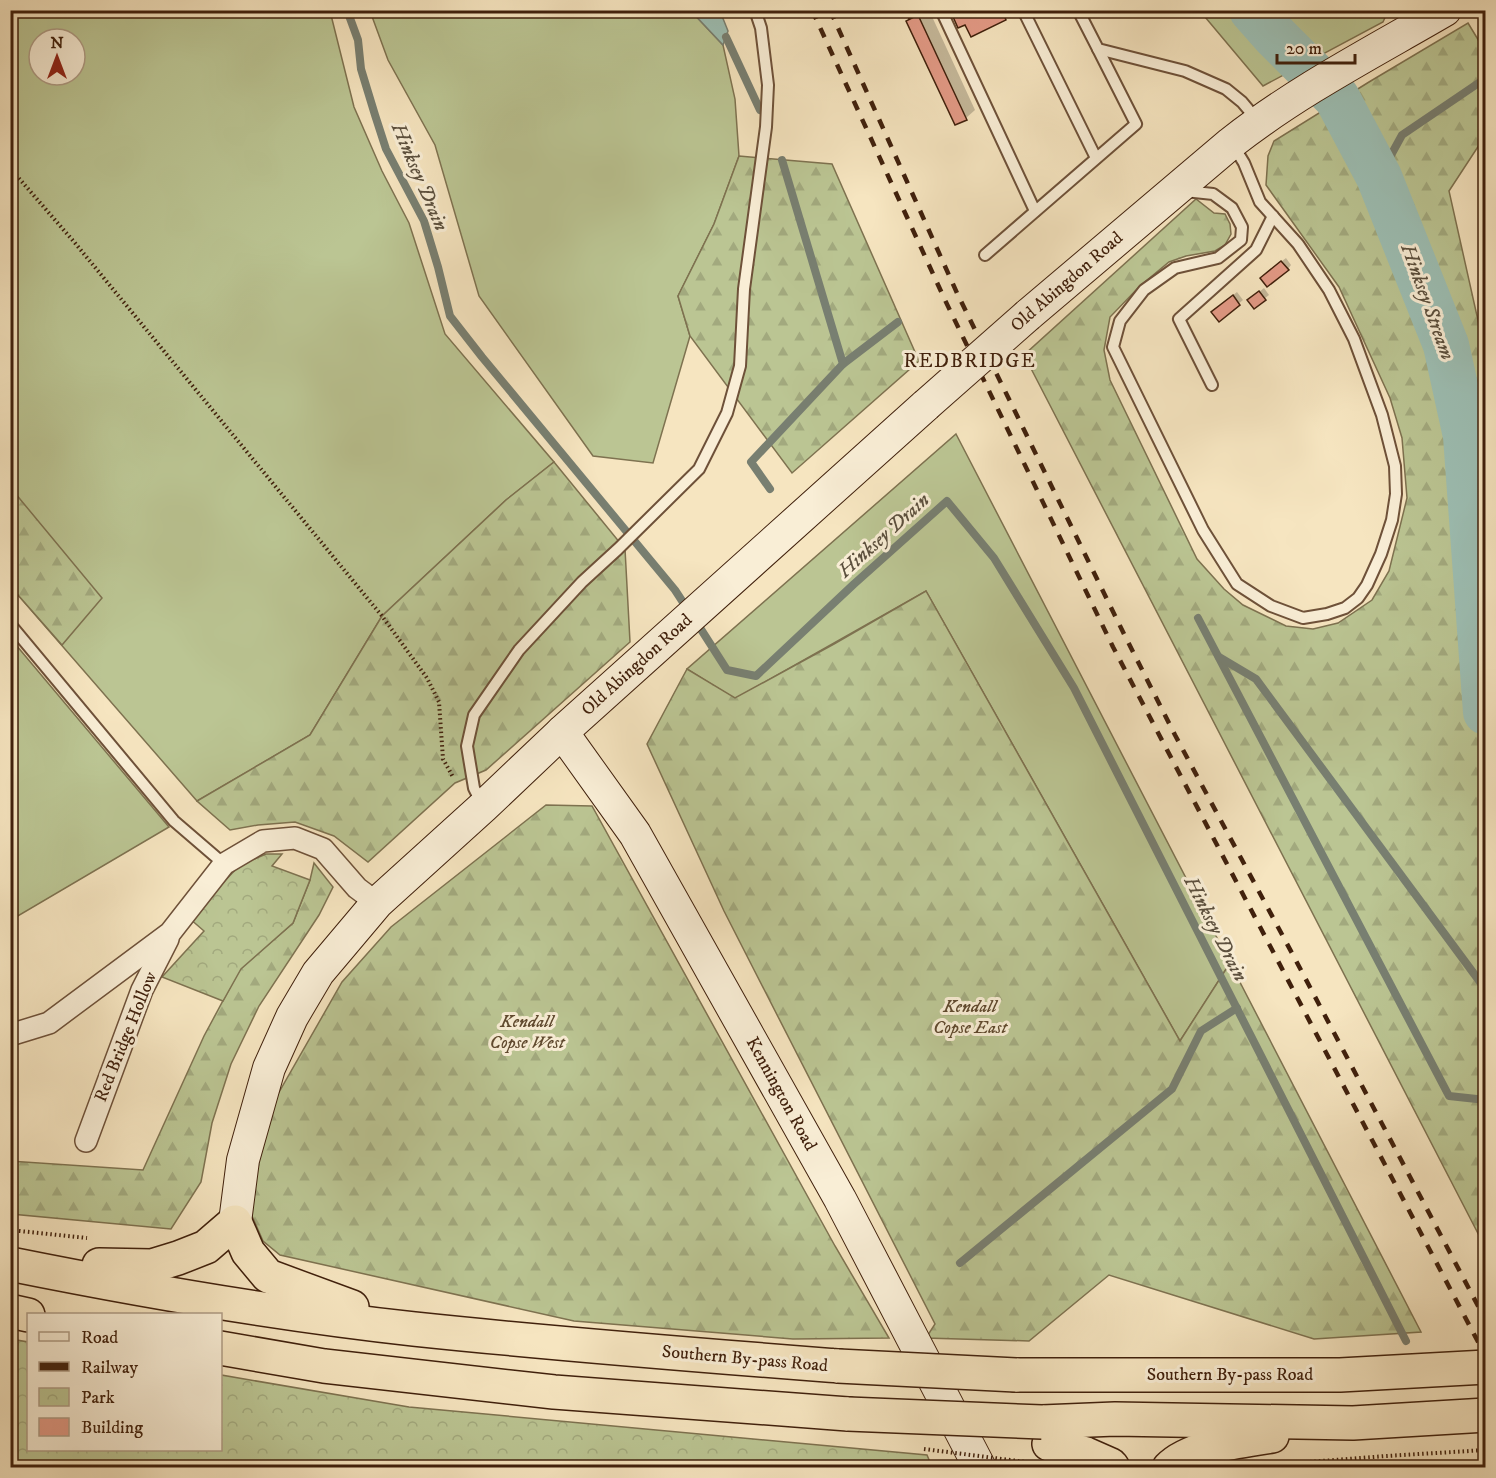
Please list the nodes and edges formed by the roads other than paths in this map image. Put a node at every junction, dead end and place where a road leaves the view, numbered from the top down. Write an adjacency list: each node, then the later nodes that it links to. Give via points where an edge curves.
1 (755, 10): 19 (lane, via 768,85 766,127 744,289 740,366 727,413 699,469 582,582 519,650 474,715 467,746)
2 (941, 10): 11 (lane)
3 (1023, 10): 9 (lane)
4 (1078, 10): 6 (lane)
5 (1445, 10): 7 (street, Old Abingdon Road)
6 (1098, 49): 7 (lane, via 1185,71 1226,89); 9 (lane, via 1136,124)
7 (1268, 115): 8 (street, Old Abingdon Road)
8 (1231, 143): 10 (street, Old Abingdon Road); 12 (lane, via 1260,202)
9 (1096, 158): 11 (lane)
10 (1172, 192): 13 (lane, via 1213,194 1232,208 1242,227); 18 (street, Old Abingdon Road, bridge, via 926,405)
11 (1035, 211): 15 (lane)
12 (1273, 216): 13 (lane, via 1298,244 1329,290 1354,339 1382,415 1395,466 1396,495 1382,554 1358,598 1327,614 1303,618 1271,606 1237,584 1203,530 1113,347 1120,321 1144,290 1174,268 1218,258); 14 (lane)
13 (1241, 240): 14 (lane)
14 (1256, 250): 16 (lane, via 1179,319)
15 (985, 255)
16 (1212, 385)
17 (10, 624): 20 (lane, via 174,821)
18 (562, 732): 19 (street, Old Abingdon Road); 35 (street, Kennington Road, via 635,834 840,1199)
19 (481, 809): 21 (street, Old Abingdon Road)
20 (224, 864): 21 (street, Red Bridge Hollow, via 263,841 295,838 322,849 357,888); 22 (street, Red Bridge Hollow)
21 (377, 903): 25 (street, Old Abingdon Road, via 318,973 269,1068 243,1160)
22 (170, 933): 23 (street, Red Bridge Hollow, via 49,1023); 24 (street, Red Bridge Hollow, via 142,990)
23 (10, 1035)
24 (86, 1141)
25 (235, 1222): 26 (highway, via 206,1247 152,1266); 29 (highway, via 248,1252 268,1276)
26 (10, 1263): 29 (highway, Southern By-pass Road, via 213,1301)
27 (10, 1311): 28 (highway)
28 (27, 1315)
29 (413, 1329): 31 (highway, Southern By-pass Road, bridge, via 838,1366 1016,1376 1340,1376)
30 (222, 1348): 34 (highway, bridge, via 324,1366 554,1392 848,1414 926,1434)
31 (1485, 1367)
32 (1485, 1415): 33 (highway)
33 (1353, 1423): 34 (highway, via 1115,1419); 37 (highway, via 1212,1447)
34 (1050, 1444): 36 (highway)
35 (980, 1467)
36 (1113, 1467)
37 (1169, 1467)

